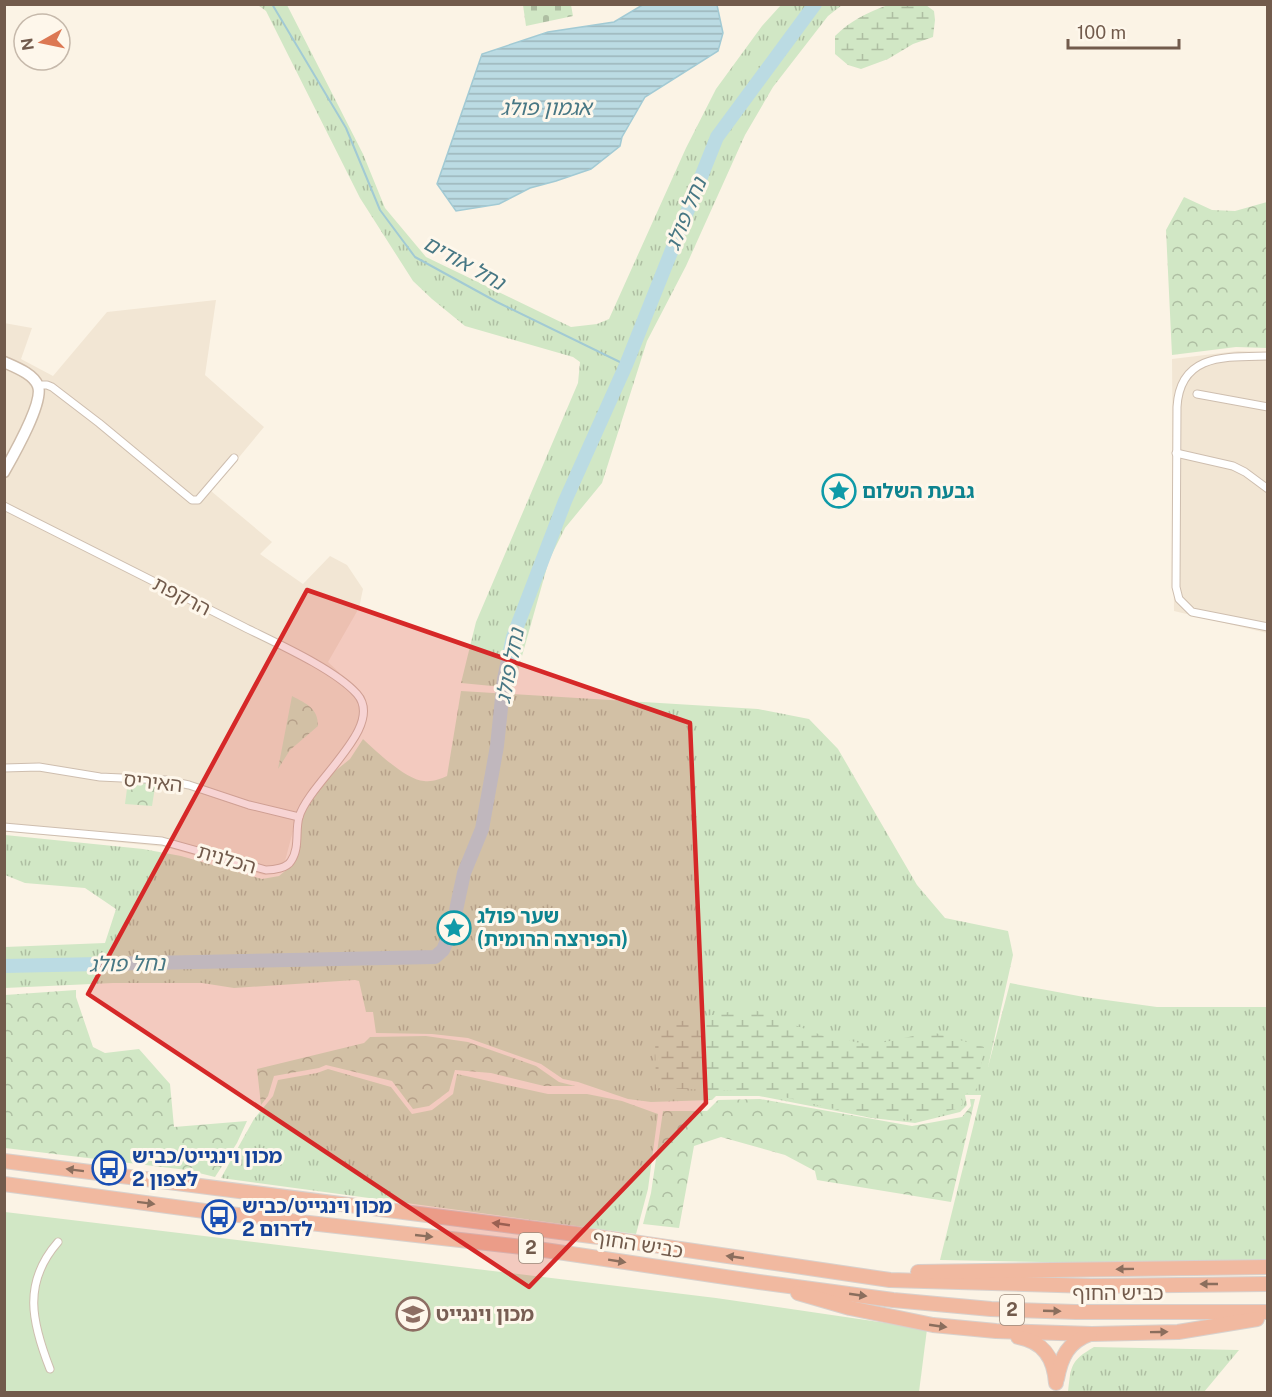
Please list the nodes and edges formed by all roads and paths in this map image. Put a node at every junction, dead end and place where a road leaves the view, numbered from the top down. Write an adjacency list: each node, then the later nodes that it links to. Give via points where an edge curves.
1 (1268, 356): 6 (street, via 1218,358 1191,371 1178,395)
2 (4, 362): 3 (street)
3 (38, 385): 7 (street, via 51,387 192,500 198,500); 8 (street, via 35,409)
4 (1197, 394): 5 (street)
5 (1268, 407)
6 (1176, 453): 9 (street, via 1233,466); 11 (street, via 1179,599 1199,614)
7 (234, 458)
8 (4, 472)
9 (1268, 489)
10 (4, 506): 12 (street, הרקפת, via 272,641)
11 (1268, 627)
12 (356, 692): 14 (street, הכלנית, via 363,706 362,726 311,792)
13 (4, 768): 14 (street, האיריס, via 39,766 100,777 165,780)
14 (299, 817): 15 (street, הכלנית, via 291,861 266,870 162,841)
15 (4, 827)
16 (4, 1161): 19 (highway, כביש החוף / 2, one-way to 16, via 344,1203)
17 (4, 1184): 21 (highway, כביש החוף / 2, one-way to 21, via 531,1248)
18 (58, 1242): 26 (street, via 38,1272 34,1299 38,1335)
19 (793, 1266): 20 (highway, one-way to 19, via 910,1272); 22 (highway, כביש החוף / 2, one-way to 19, via 1091,1286 890,1280)
20 (1268, 1267)
21 (759, 1282): 23 (highway, כביש החוף / 2, one-way to 23, via 991,1309); 24 (highway, one-way to 24, via 850,1308 933,1325)
22 (1268, 1284)
23 (1268, 1314): 25 (highway, one-way to 23, via 1193,1331)
24 (996, 1331): 25 (highway); 27 (highway, via 1040,1345 1051,1358)
25 (1092, 1334): 27 (highway, via 1077,1340 1066,1351)
26 (50, 1369)
27 (1056, 1388)

